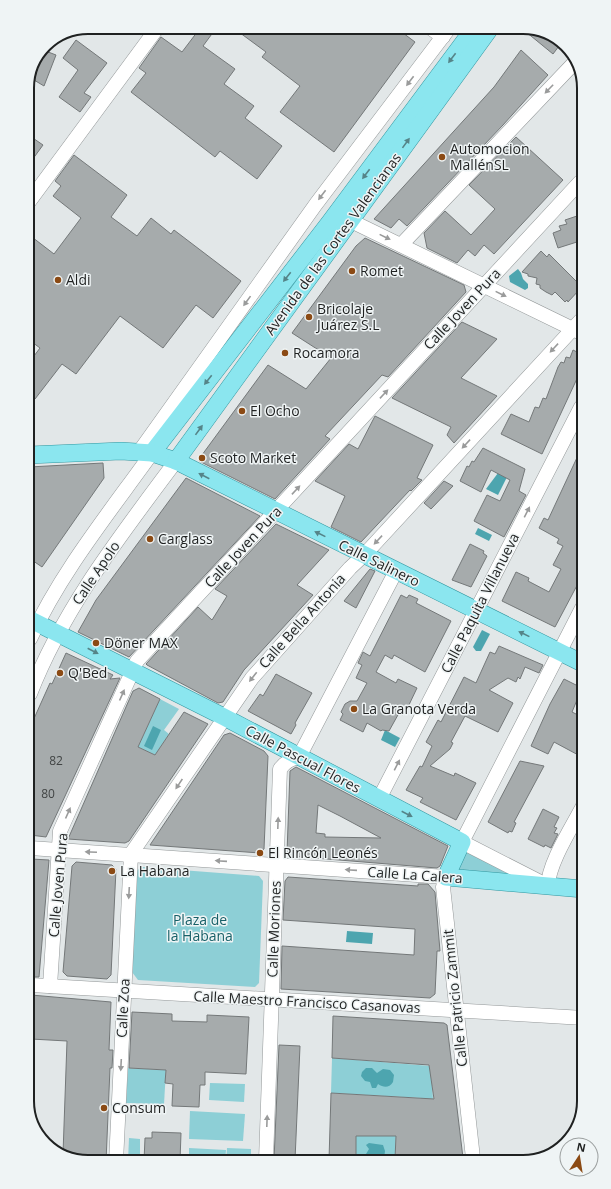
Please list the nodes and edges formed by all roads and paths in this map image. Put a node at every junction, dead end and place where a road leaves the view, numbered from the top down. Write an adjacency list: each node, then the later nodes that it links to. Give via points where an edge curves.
1 (153, 34): 7 (street)
2 (444, 34): 14 (street, one-way to 14, via 316,204)
3 (470, 34): 14 (main road, Avenida de las Cortes Valencianas, one-way to 14, via 330,222)
4 (486, 34): 8 (main road, Avenida de las Cortes Valencianas, one-way to 4)
5 (572, 65): 9 (street, one-way to 9)
6 (577, 185): 10 (street, Calle Joven Pura)
7 (34, 195)
8 (350, 220): 9 (street, one-way to 9); 16 (main road, Avenida de las Cortes Valencianas, one-way to 8)
9 (401, 245): 10 (street)
10 (484, 286): 11 (street, one-way to 11); 17 (street, Calle Joven Pura, one-way to 10)
11 (577, 327)
12 (577, 328): 18 (street, Calle Bella Antonia, one-way to 18)
13 (577, 415): 20 (street, Calle Paquita Villanueva, one-way to 13)
14 (145, 453): 15 (main road, Calle Salinero, via 121,451); 16 (main road, Calle Salinero); 22 (street, Calle Apolo)
15 (34, 455)
16 (176, 461): 17 (main road, Calle Salinero, one-way to 16); 24 (street, Calle Apolo, via 100,565)
17 (276, 512): 18 (main road, Calle Salinero, one-way to 17); 27 (street, Calle Joven Pura, via 137,661)
18 (364, 555): 19 (main road, Calle Salinero); 29 (street, Calle Bella Antonia, one-way to 29, via 259,669)
19 (396, 571): 20 (main road, Calle Salinero); 30 (street)
20 (476, 611): 25 (main road, Calle Salinero, one-way to 20); 31 (street, Calle Paquita Villanueva, one-way to 20)
21 (577, 618): 25 (street)
22 (34, 620)
23 (34, 622): 24 (main road, Calle Pascual Flores)
24 (58, 634): 27 (main road, Calle Pascual Flores, one-way to 27); 28 (street, Calle Apolo)
25 (559, 652): 26 (main road, Calle Salinero); 33 (street)
26 (577, 661)
27 (132, 671): 29 (main road, Calle Pascual Flores); 35 (street, Calle Joven Pura, one-way to 27, via 60,831)
28 (34, 685)
29 (224, 717): 30 (main road, Calle Pascual Flores); 36 (street, Calle Bella Antonia, one-way to 36)
30 (300, 757): 31 (main road, Calle Pascual Flores); 37 (street, Calle Moriones, one-way to 30, via 280,769 284,763)
31 (379, 799): 33 (main road, Calle Pascual Flores, one-way to 33)
32 (577, 818): 39 (street, via 552,866)
33 (462, 842): 38 (main road, Calle Patricio Zammit); 39 (street, Calle Pascual Flores)
34 (34, 848): 35 (street, Calle La Calera)
35 (58, 850): 36 (street, Calle La Calera, one-way to 35); 42 (street, Calle Joven Pura)
36 (131, 854): 37 (street, Calle La Calera, one-way to 36); 43 (street, Calle Zoa, one-way to 43)
37 (277, 865): 38 (street, Calle La Calera, one-way to 37); 44 (street, Calle Moriones)
38 (446, 877): 39 (main road, Calle La Calera); 45 (street, Calle Patricio Zammit, via 443,887)
39 (548, 886): 40 (main road, Calle La Calera)
40 (577, 888)
41 (34, 985): 42 (street, Calle Maestro Francisco Casanovas)
42 (50, 986): 43 (street, Calle Maestro Francisco Casanovas)
43 (124, 991): 44 (street, Calle Maestro Francisco Casanovas); 47 (street, Calle Zoa, one-way to 47)
44 (272, 1000): 45 (street, Calle Maestro Francisco Casanovas); 48 (street, Calle Moriones, one-way to 44)
45 (457, 1011): 46 (street, Calle Maestro Francisco Casanovas); 49 (street, Calle Patricio Zammit)
46 (577, 1018)
47 (116, 1155)
48 (266, 1155)
49 (473, 1155)

